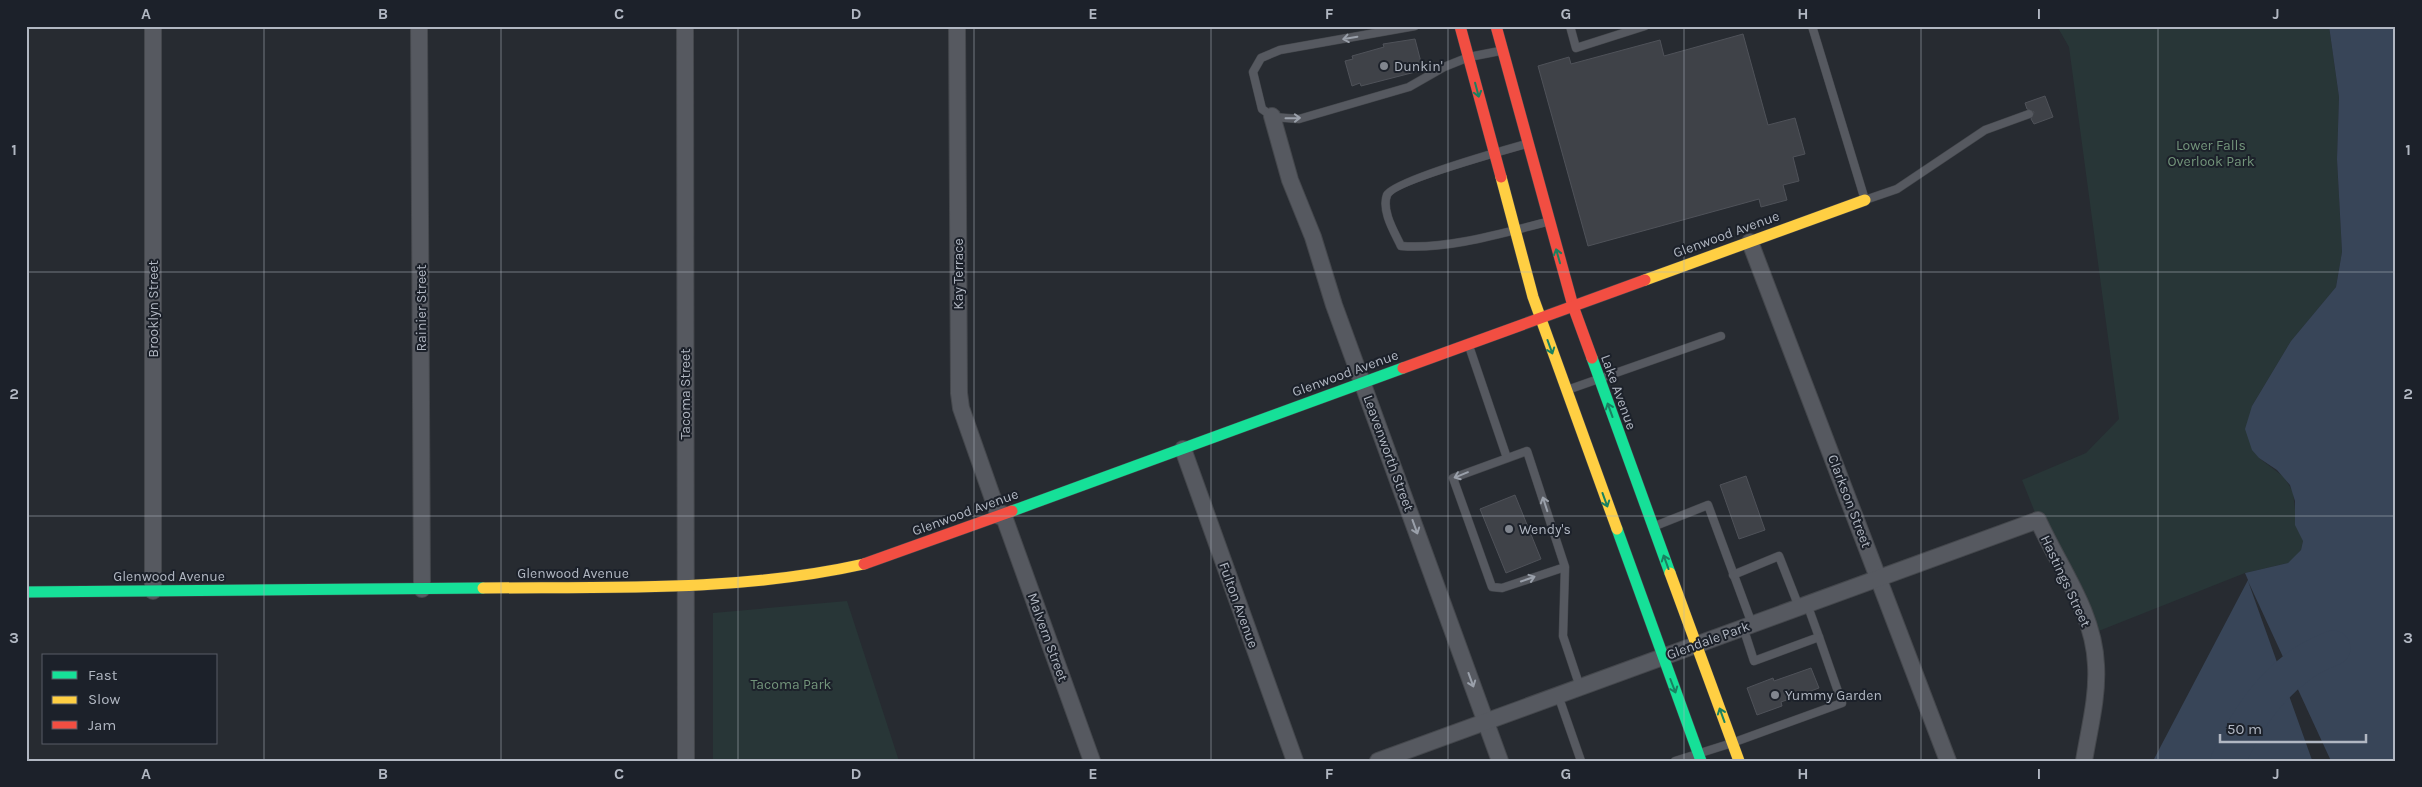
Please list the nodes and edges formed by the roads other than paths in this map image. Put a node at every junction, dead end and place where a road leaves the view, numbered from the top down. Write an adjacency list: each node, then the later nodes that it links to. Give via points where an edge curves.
1 (153, 26): 38 (street, Brooklyn Street)
2 (419, 26): 37 (street, Rainier Street)
3 (685, 26): 36 (street, Tacoma Street)
4 (957, 26): 30 (street, Kay Terrace, via 958,393)
5 (1415, 26): 14 (lane, one-way to 14, via 1280,50 1261,58 1253,72 1262,109)
6 (1460, 26): 12 (street)
7 (1496, 26): 11 (street, Lake Avenue)
8 (1570, 26): 9 (lane, via 1576,48)
9 (1645, 26)
10 (1812, 26): 17 (lane)
11 (1503, 50): 12 (lane); 15 (street, Lake Avenue)
12 (1468, 57): 14 (lane, one-way to 12, via 1299,119 1326,112 1409,87); 16 (street, one-way to 16)
13 (2029, 114): 17 (lane, via 1985,130 1898,189)
14 (1272, 116): 26 (street, Leavenworth Street, via 1290,180)
15 (1528, 143): 16 (lane); 18 (street, Lake Avenue)
16 (1494, 153): 19 (street); 19 (lane, via 1392,188 1386,196 1388,215 1401,246 1473,239)
17 (1865, 200): 20 (street, Glenwood Avenue)
18 (1548, 222): 19 (lane); 21 (street, Lake Avenue, one-way to 18)
19 (1514, 230): 22 (street)
20 (1750, 242): 21 (street, Glenwood Avenue); 35 (street, Clarkson Street)
21 (1573, 306): 22 (street, Glenwood Avenue); 25 (street, Lake Avenue)
22 (1540, 318): 24 (street, Glenwood Avenue); 27 (street, one-way to 27)
23 (1721, 336): 25 (lane)
24 (1468, 344): 26 (street, Glenwood Avenue); 29 (lane)
25 (1598, 379): 27 (lane); 32 (street, Lake Avenue, one-way to 25)
26 (1363, 382): 28 (street, Glenwood Avenue); 47 (street, Leavenworth Street, one-way to 47)
27 (1566, 391): 44 (street, one-way to 44)
28 (1183, 449): 30 (street, Glenwood Avenue); 52 (street, Fulton Avenue)
29 (1506, 458): 33 (lane, one-way to 29, via 1528,451); 33 (lane, one-way to 33, via 1453,478 1492,587 1502,588)
30 (1001, 515): 36 (street, Glenwood Avenue, via 845,570); 51 (street, Malvern Street)
31 (2038, 520): 35 (street, Glendale Park); 59 (street, Hastings Street, via 2091,634 2097,678)
32 (1653, 527): 34 (lane, via 1708,505); 43 (street, Lake Avenue, one-way to 32)
33 (1565, 567): 45 (lane, via 1563,636)
34 (1733, 575): 40 (lane, via 1779,556); 41 (lane)
35 (1879, 578): 40 (street, Glendale Park); 58 (street, Clarkson Street)
36 (686, 586): 37 (street, Glenwood Avenue); 50 (street, Tacoma Street)
37 (422, 589): 38 (street, Glenwood Avenue)
38 (153, 591): 39 (street, Glenwood Avenue)
39 (26, 592)
40 (1803, 606): 41 (street, Glendale Park); 42 (lane)
41 (1748, 626): 42 (lane, via 1754,662); 43 (street, Glendale Park)
42 (1819, 637): 48 (lane, via 1842,703)
43 (1696, 645): 44 (street, Glendale Park); 48 (street, Lake Avenue, one-way to 43)
44 (1662, 657): 45 (street, Glendale Park); 49 (street, one-way to 49)
45 (1580, 687): 46 (street, Glendale Park)
46 (1558, 695): 47 (street, Glendale Park); 55 (lane)
47 (1486, 722): 53 (street, Glendale Park); 54 (street, Leavenworth Street)
48 (1732, 743): 49 (lane); 57 (street, Lake Avenue)
49 (1699, 756): 56 (lane)
50 (686, 761)
51 (1092, 761)
52 (1295, 761)
53 (1378, 761)
54 (1500, 761)
55 (1581, 761)
56 (1674, 761)
57 (1739, 761)
58 (1948, 761)
59 (2084, 761)

